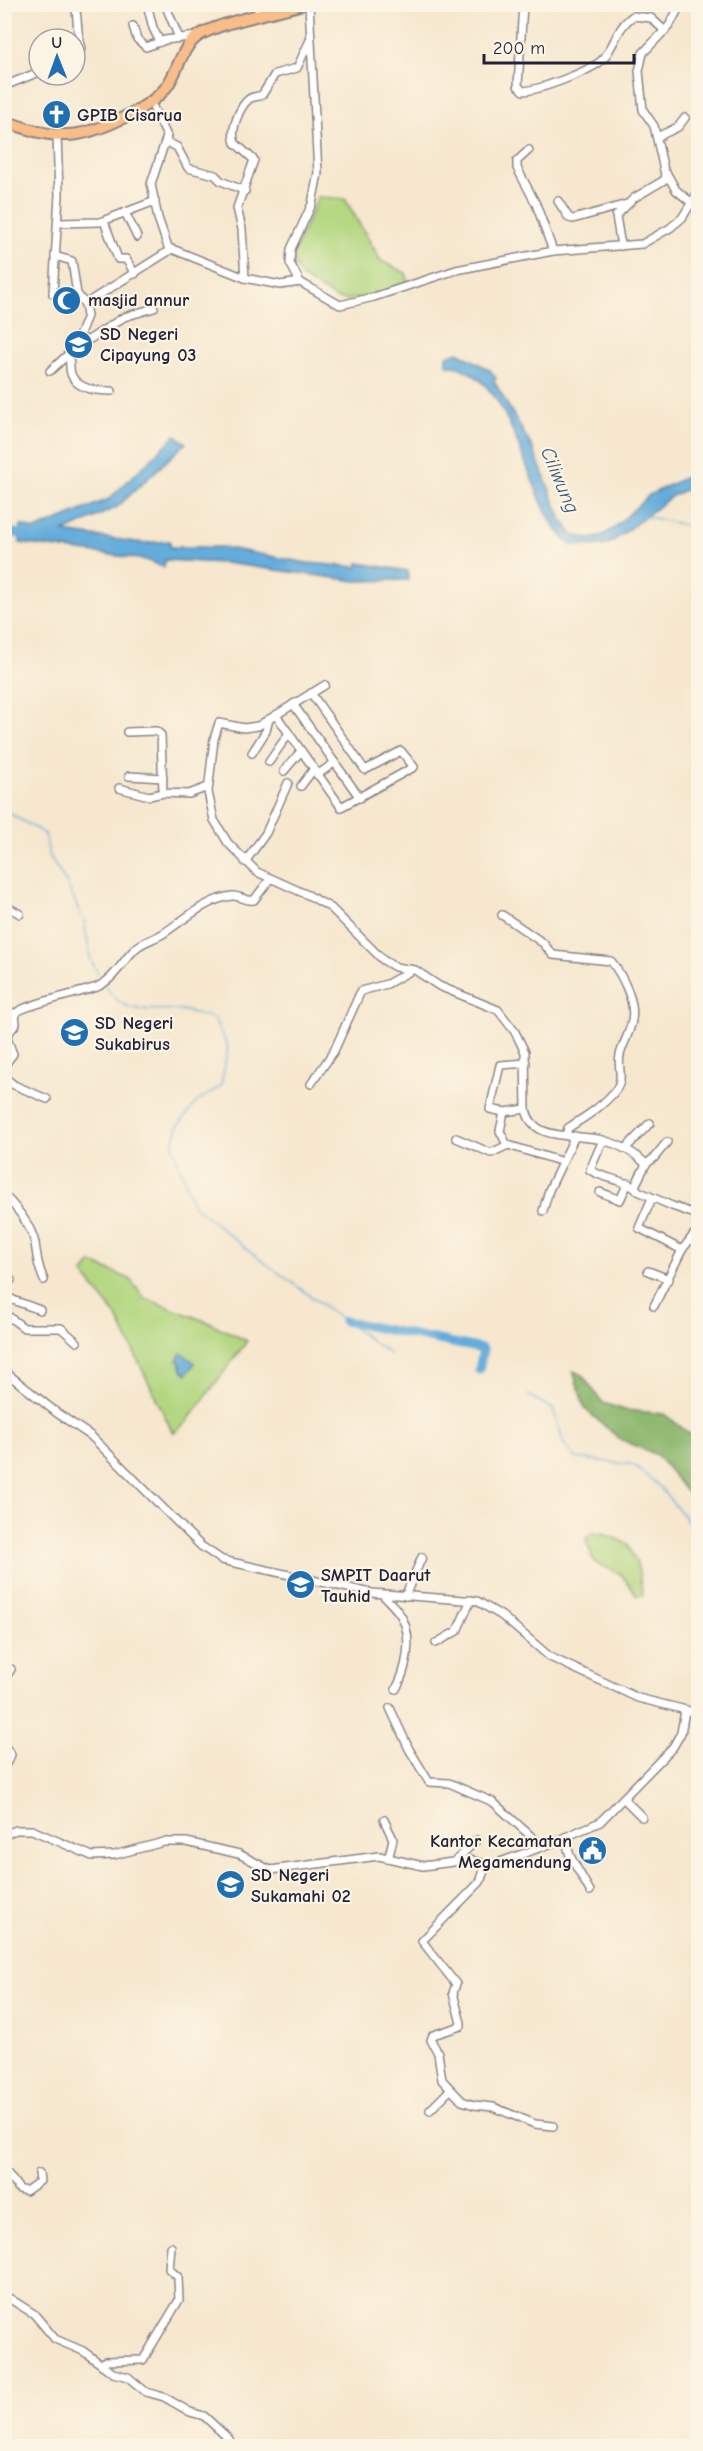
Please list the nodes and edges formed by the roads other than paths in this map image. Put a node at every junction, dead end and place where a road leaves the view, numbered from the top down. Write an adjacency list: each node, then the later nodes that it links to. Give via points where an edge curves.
1 (75, 4): 11 (street)
2 (147, 4): 16 (street)
3 (165, 4): 14 (street)
4 (256, 4): 9 (street)
5 (303, 4): 9 (highway)
6 (309, 4): 15 (street)
7 (523, 4): 12 (street, via 518,86 523,91 598,64 633,16 651,18)
8 (681, 4): 12 (street)
9 (260, 16): 13 (highway)
10 (133, 26): 16 (street, via 143,46)
11 (77, 27)
12 (665, 31): 23 (street, via 643,52 639,71 643,110)
13 (198, 36): 14 (street); 19 (highway, via 184,51 166,88)
14 (179, 38): 16 (street)
15 (310, 40): 27 (street, via 297,68 275,74 262,95 249,98 239,112 233,140 254,160); 43 (street, via 318,173 312,204 290,256 291,268)
16 (159, 42)
17 (27, 77): 18 (street)
18 (4, 86)
19 (151, 103): 22 (highway, via 89,131); 24 (street, via 166,129)
20 (685, 117): 23 (street, via 678,127)
21 (4, 121): 22 (highway)
22 (57, 135): 35 (street)
23 (657, 137): 26 (street)
24 (167, 142): 27 (street, via 177,147 188,168 215,175); 29 (street, via 151,180)
25 (529, 150): 39 (street, via 517,160 517,168 536,204)
26 (666, 172): 31 (street, via 662,183); 32 (street, via 676,190)
27 (245, 191): 42 (street, via 237,208)
28 (699, 192): 32 (street)
29 (155, 201): 33 (street); 38 (street)
30 (558, 201): 31 (street, via 568,218 573,219)
31 (629, 203): 37 (street, via 616,216)
32 (692, 203): 37 (street, via 682,218 655,238)
33 (125, 212): 34 (street); 36 (street)
34 (104, 221): 35 (street); 41 (street, via 118,259 126,259)
35 (58, 223): 40 (street)
36 (137, 237)
37 (621, 246): 39 (street)
38 (169, 250): 41 (street); 42 (street)
39 (553, 251): 43 (street, via 456,270 340,305)
40 (55, 256): 44 (street); 45 (street, via 72,261 77,294)
41 (135, 274): 45 (street)
42 (245, 278): 43 (street, via 280,285)
43 (300, 282)
44 (53, 294)
45 (85, 304): 47 (street, via 87,316)
46 (154, 308): 47 (street, via 124,317 92,339)
47 (80, 339): 48 (street)
48 (68, 354): 49 (street); 50 (street, via 71,374 80,385)
49 (50, 371)
50 (112, 391)
51 (325, 685): 52 (street)
52 (311, 693): 53 (street); 71 (street, via 365,770 401,751 414,765)
53 (293, 704): 54 (street); 61 (street)
54 (276, 715): 55 (street); 57 (street)
55 (268, 719): 59 (street, via 266,731); 68 (street, via 250,728 219,723 213,740)
56 (127, 732): 65 (street, via 160,734)
57 (289, 733): 58 (street); 60 (street)
58 (301, 751): 62 (street); 63 (street)
59 (252, 753)
60 (268, 762)
61 (334, 763): 63 (street); 71 (street)
62 (284, 771)
63 (315, 772): 67 (street); 71 (street, via 339,807)
64 (129, 776): 65 (street)
65 (163, 778): 70 (street)
66 (288, 783): 72 (street, via 266,833)
67 (301, 786)
68 (208, 787): 70 (street, via 189,794); 72 (street, via 216,824)
69 (119, 788): 70 (street, via 146,795)
70 (163, 793)
71 (360, 798)
72 (244, 862): 73 (street)
73 (270, 879): 77 (street, via 324,904 376,955 395,967); 79 (street, via 254,900 233,896 207,904 146,941 100,985 21,1008)
74 (4, 904): 75 (street)
75 (20, 914)
76 (502, 915): 88 (street, via 543,943 553,955 611,961 629,996 633,1017 620,1055 622,1075 618,1087 567,1129)
77 (412, 970): 80 (street, via 439,986 498,1010 522,1044); 83 (street, via 387,984 361,991 334,1052)
78 (4, 1009): 79 (street)
79 (15, 1014): 81 (street, via 16,1024 6,1036 13,1054)
80 (526, 1063): 85 (street); 86 (street, via 500,1067 490,1110)
81 (4, 1066)
82 (4, 1077): 84 (street)
83 (311, 1083)
84 (46, 1099)
85 (526, 1109): 86 (street); 88 (street, via 529,1118 542,1130)
86 (504, 1112): 93 (street, via 500,1131)
87 (650, 1123): 94 (street)
88 (566, 1135): 89 (street)
89 (575, 1136): 91 (street); 95 (street)
90 (456, 1138): 93 (street, via 492,1153)
91 (603, 1140): 94 (street); 97 (street, via 590,1170)
92 (667, 1142): 96 (street)
93 (507, 1145): 95 (street)
94 (625, 1149): 96 (street)
95 (563, 1162): 102 (street)
96 (646, 1164): 98 (street)
97 (628, 1183): 98 (street); 99 (street, via 620,1200)
98 (636, 1189): 101 (street)
99 (600, 1192)
100 (4, 1196): 107 (street, via 22,1216 33,1237)
101 (652, 1198): 103 (street); 105 (street, via 639,1228)
102 (543, 1211)
103 (699, 1215)
104 (699, 1229): 105 (street)
105 (682, 1250): 108 (street)
106 (648, 1271): 108 (street)
107 (44, 1280)
108 (669, 1280): 111 (street)
109 (11, 1281): 110 (street)
110 (4, 1292): 112 (street, via 13,1300)
111 (654, 1306)
112 (40, 1310)
113 (5, 1314): 114 (street, via 24,1328 61,1328)
114 (77, 1342)
115 (4, 1371): 117 (street, via 91,1436 201,1546 222,1560)
116 (422, 1557): 118 (street)
117 (382, 1595): 118 (street); 123 (street, via 406,1628 405,1669)
118 (405, 1596): 119 (street)
119 (471, 1600): 120 (street, via 457,1631); 125 (street, via 492,1609 550,1657 638,1698)
120 (436, 1643)
121 (11, 1670): 122 (street)
122 (4, 1680)
123 (396, 1689)
124 (390, 1708): 135 (street, via 429,1782 449,1783 493,1802)
125 (685, 1710): 126 (street); 129 (street, via 677,1741)
126 (699, 1713)
127 (4, 1745): 128 (street, via 11,1755)
128 (4, 1767)
129 (624, 1799): 130 (street); 133 (street, via 600,1822)
130 (642, 1817)
131 (384, 1820): 136 (street, via 393,1839)
132 (4, 1835): 136 (street, via 32,1830 92,1856 109,1856 164,1842 186,1842 239,1854 270,1870)
133 (565, 1837): 135 (street); 139 (street, via 567,1850)
134 (477, 1840): 137 (street)
135 (543, 1846): 138 (street)
136 (389, 1856): 137 (street, via 423,1866)
137 (453, 1863): 138 (street, via 468,1860)
138 (486, 1865): 140 (street, via 480,1882 422,1941 457,1985 453,1993 462,2025 433,2035 431,2040 438,2053 441,2079)
139 (590, 1891)
140 (450, 2090): 141 (street); 142 (street, via 470,2104 493,2106 535,2124)
141 (430, 2110)
142 (553, 2126)
143 (39, 2173): 144 (street, via 41,2179 26,2192)
144 (4, 2174)
145 (171, 2247): 147 (street, via 169,2269 178,2277 179,2300 143,2360 105,2361)
146 (4, 2295): 147 (street, via 43,2322 51,2336)
147 (102, 2365): 148 (street, via 128,2377 146,2392 204,2416)
148 (232, 2446)

